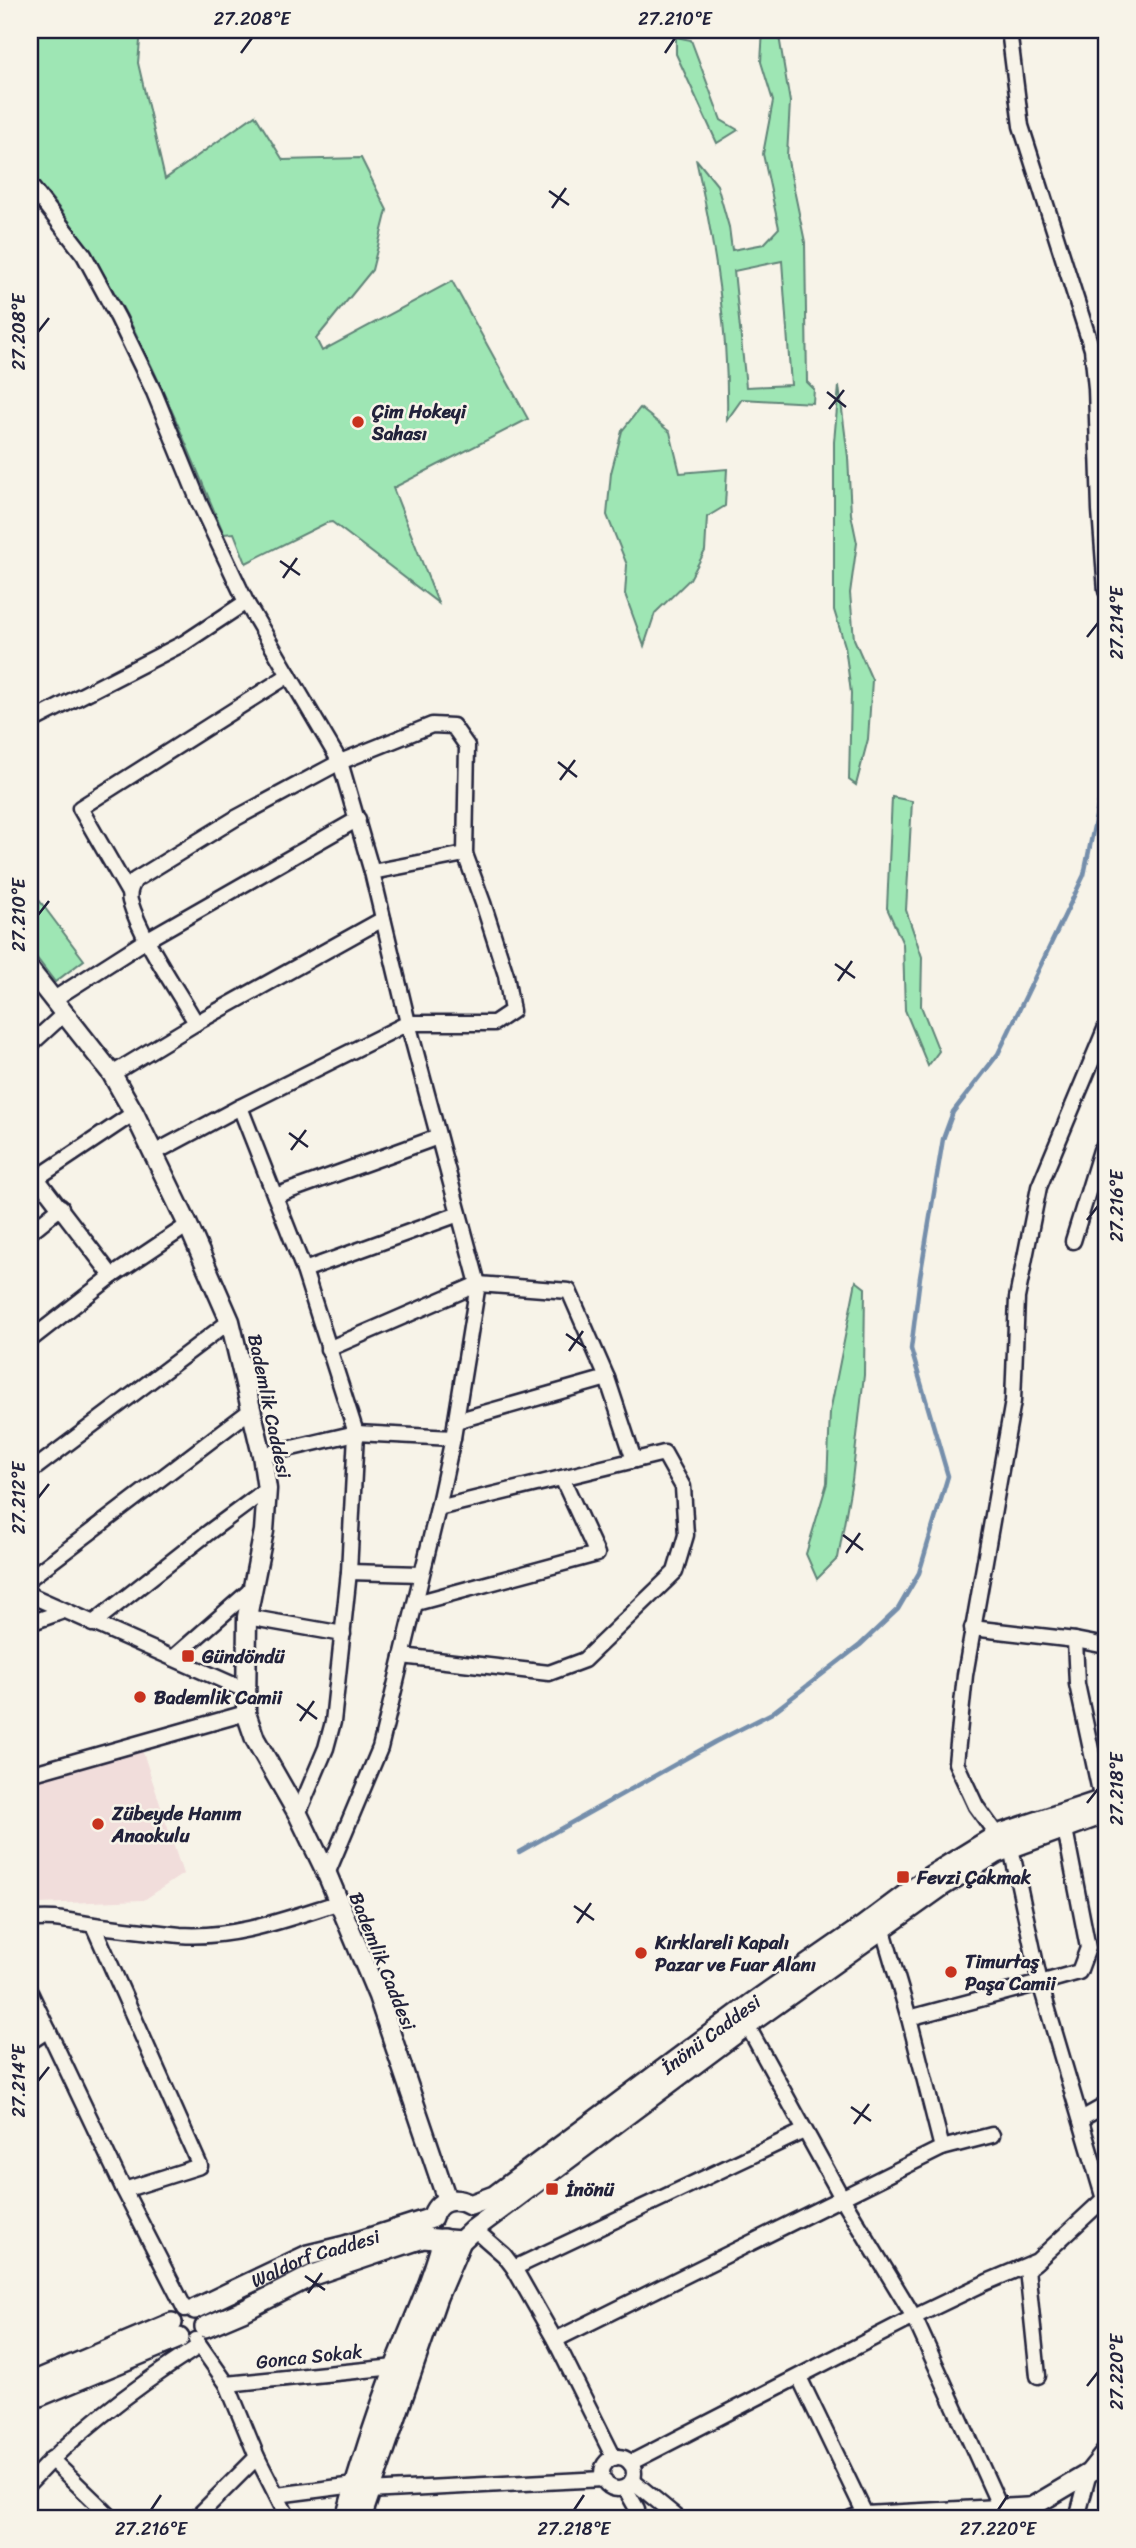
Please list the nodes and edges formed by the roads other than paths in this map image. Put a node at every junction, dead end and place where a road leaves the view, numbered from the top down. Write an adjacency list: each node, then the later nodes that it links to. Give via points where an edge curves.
1 (1009, 30): 3 (street, via 1021,126 1092,349)
2 (30, 185): 4 (street, via 84,255 118,317)
3 (1106, 591)
4 (246, 602): 5 (street); 6 (street, via 184,643)
5 (289, 675): 7 (street); 11 (street, via 80,808)
6 (30, 722)
7 (340, 762): 8 (street); 9 (street, via 432,725 453,726 467,746); 11 (street, via 140,875)
8 (358, 819): 10 (street); 13 (street)
9 (465, 855): 10 (street); 17 (street, via 506,975 512,1011 494,1023)
10 (372, 873): 12 (street)
11 (129, 893): 13 (street)
12 (383, 919): 16 (street); 17 (street)
13 (148, 939): 15 (street); 16 (street)
14 (30, 970): 15 (street, Bademlik Caddesi)
15 (60, 1006): 19 (street); 20 (street, Bademlik Caddesi)
16 (196, 1023): 20 (street)
17 (408, 1023): 21 (street); 23 (street)
18 (1106, 1027): 60 (street, via 1039,1187 1017,1298 1013,1401)
19 (30, 1045)
20 (112, 1074): 22 (street, Bademlik Caddesi)
21 (240, 1107): 25 (street); 27 (street)
22 (134, 1113): 25 (street, Bademlik Caddesi); 26 (street)
23 (438, 1137): 27 (street); 29 (street)
24 (1106, 1147): 32 (street, via 1101,1150)
25 (154, 1153): 30 (street, Bademlik Caddesi)
26 (33, 1173): 28 (street)
27 (275, 1196): 33 (street)
28 (61, 1207): 31 (street); 34 (street)
29 (459, 1214): 33 (street); 35 (street)
30 (188, 1225): 34 (street); 36 (street, Bademlik Caddesi)
31 (30, 1232)
32 (1073, 1241)
33 (304, 1270): 38 (street)
34 (112, 1276): 37 (street)
35 (478, 1284): 38 (street); 39 (street, via 569,1291); 41 (street)
36 (230, 1321): 40 (street, Bademlik Caddesi); 46 (street)
37 (30, 1340)
38 (328, 1349): 42 (street)
39 (607, 1378): 41 (street); 45 (street)
40 (251, 1410): 44 (street, Bademlik Caddesi); 52 (street)
41 (456, 1421): 43 (street)
42 (356, 1433): 43 (street); 44 (street); 50 (street)
43 (453, 1438): 49 (street)
44 (262, 1455): 48 (street, Bademlik Caddesi)
45 (634, 1460): 47 (street); 64 (street, via 664,1453 682,1487 686,1535 675,1572 584,1660 550,1673)
46 (30, 1472)
47 (562, 1478): 49 (street); 55 (street, via 597,1554)
48 (267, 1489): 53 (street, Bademlik Caddesi); 59 (street)
49 (438, 1508): 51 (street)
50 (349, 1572): 51 (street); 61 (street)
51 (421, 1574): 55 (street)
52 (30, 1578)
53 (253, 1588): 57 (street, Bademlik Caddesi); 65 (street)
54 (30, 1595): 56 (street)
55 (416, 1603): 64 (street)
56 (64, 1611): 58 (street); 59 (street)
57 (247, 1617): 61 (street); 66 (street, Bademlik Caddesi)
58 (30, 1623)
59 (92, 1624): 65 (street)
60 (972, 1628): 62 (street); 72 (street, via 956,1763 976,1806)
61 (343, 1633): 70 (street, via 333,1722)
62 (1075, 1640): 63 (street); 69 (street, via 1077,1684)
63 (1106, 1646)
64 (402, 1656): 73 (street, via 380,1748)
65 (173, 1658): 66 (street)
66 (245, 1690): 67 (street, Bademlik Caddesi)
67 (246, 1713): 68 (street); 70 (street, Bademlik Caddesi, via 255,1739)
68 (30, 1774)
69 (1105, 1804): 71 (main road, İnönü Caddesi); 72 (main road, İnönü Caddesi)
70 (298, 1814): 73 (street, Bademlik Caddesi)
71 (1065, 1829): 72 (main road, İnönü Caddesi); 78 (street, via 1088,1948 1079,1972)
72 (1004, 1841): 77 (main road, İnönü Caddesi, via 996,1853 942,1885); 78 (street); 92 (main road, İnönü Caddesi, via 929,1877 494,2196)
73 (327, 1874): 74 (street, Bademlik Caddesi)
74 (337, 1903): 76 (street, via 246,1930 209,1935); 93 (street, Bademlik Caddesi, via 378,1996)
75 (30, 1920): 76 (street)
76 (93, 1925): 89 (street, via 200,2166)
77 (883, 1930): 80 (street); 81 (main road, İnönü Caddesi)
78 (1040, 1983): 80 (street); 85 (street)
79 (30, 1994): 82 (street)
80 (909, 2018): 88 (street)
81 (747, 2025): 86 (street); 94 (main road, İnönü Caddesi)
82 (48, 2030): 83 (street); 89 (street)
83 (30, 2042)
84 (1106, 2105): 85 (street)
85 (1081, 2119): 91 (street)
86 (804, 2131): 90 (street); 96 (street)
87 (992, 2135): 88 (street)
88 (942, 2148): 90 (street)
89 (124, 2190): 98 (street)
90 (841, 2196): 97 (street); 99 (street)
91 (1105, 2200): 95 (street)
92 (470, 2205): 93 (main road, via 458,2199); 94 (main road, via 475,2213)
93 (438, 2210): 94 (main road, via 434,2231); 98 (main road, Waldorf Caddesi, via 345,2246 308,2255)
94 (459, 2236): 96 (street, via 504,2255); 98 (main road, Waldorf Caddesi, via 423,2238 313,2276 245,2310); 100 (main road, via 438,2260); 115 (main road)
95 (1037, 2261): 97 (street); 101 (street, via 1027,2269)
96 (513, 2268): 99 (street)
97 (915, 2317): 102 (street); 117 (street)
98 (190, 2327): 103 (main road, Waldorf Caddesi); 104 (street); 105 (main road, Waldorf Caddesi); 109 (street, via 159,2372)
99 (555, 2340): 108 (street)
100 (396, 2367): 104 (street, Gonca Sokak); 115 (main road)
101 (1038, 2376)
102 (799, 2377): 110 (street); 119 (street)
103 (30, 2383)
104 (227, 2384): 107 (street)
105 (30, 2400)
106 (1106, 2452): 111 (street)
107 (257, 2457): 116 (street); 121 (street)
108 (614, 2458): 110 (street); 112 (street, via 603,2468)
109 (51, 2459): 113 (street); 120 (street)
110 (630, 2463): 114 (street, via 634,2470)
111 (1089, 2473): 118 (street); 128 (street)
112 (603, 2479): 114 (street, via 615,2489); 115 (street)
113 (30, 2482)
114 (629, 2485): 125 (street); 126 (street)
115 (362, 2488): 116 (street); 123 (main road); 124 (main road)
116 (276, 2495): 122 (street)
117 (999, 2505): 118 (street); 119 (street)
118 (1035, 2505): 127 (street)
119 (858, 2516)
120 (112, 2518)
121 (196, 2518)
122 (288, 2518)
123 (346, 2518)
124 (361, 2518)
125 (637, 2518)
126 (678, 2518)
127 (1021, 2518)
128 (1077, 2518)

